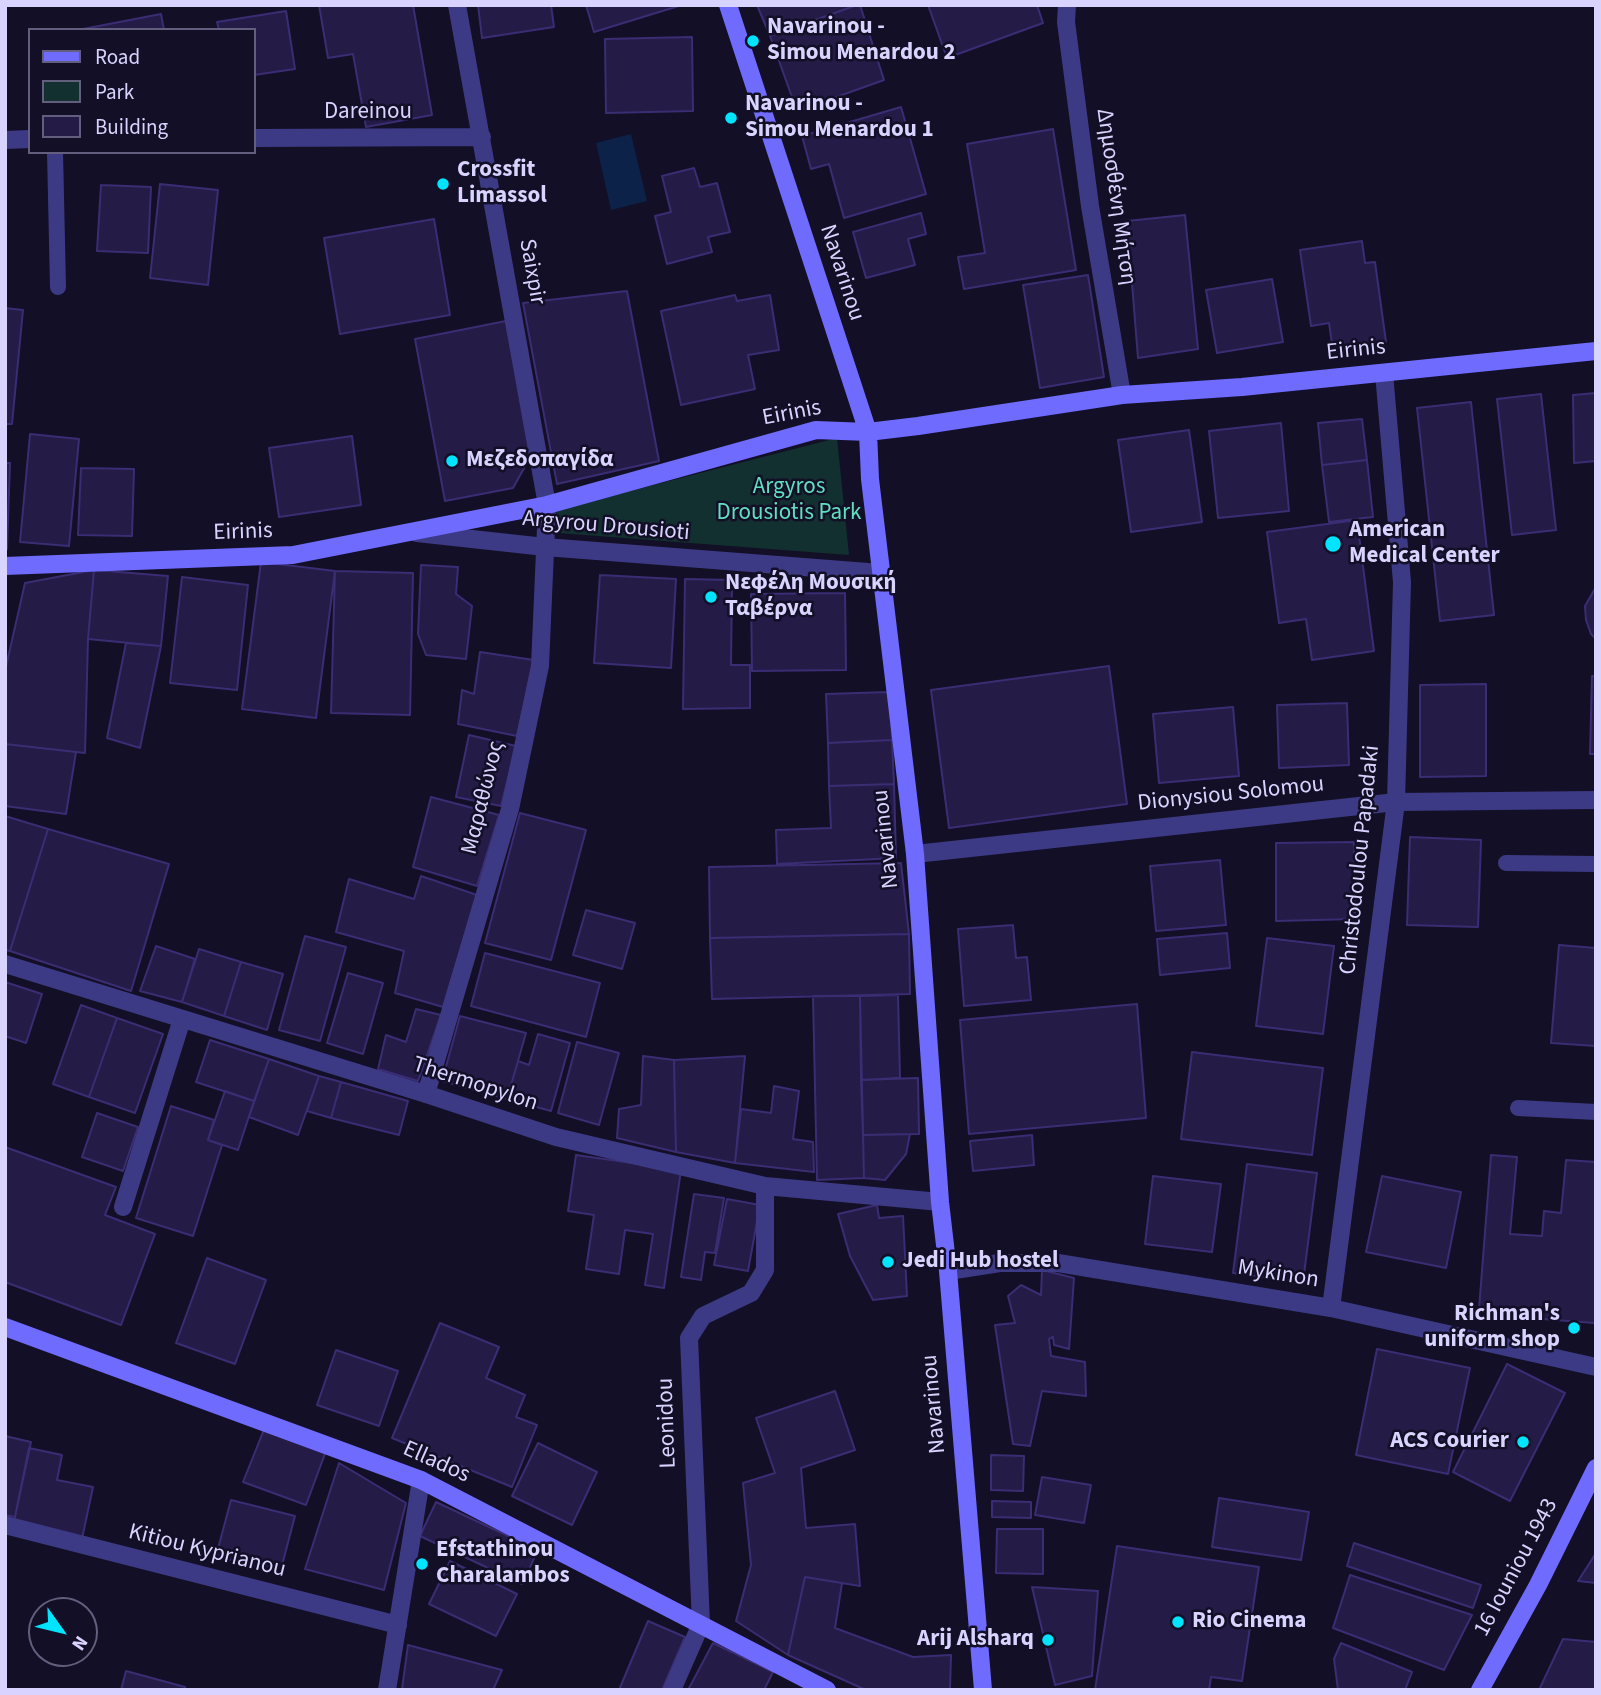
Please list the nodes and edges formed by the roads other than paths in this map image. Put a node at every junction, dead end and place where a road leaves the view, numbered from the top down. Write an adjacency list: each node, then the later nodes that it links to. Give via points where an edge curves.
1 (457, 5): 4 (street, Saixpir)
2 (728, 5): 13 (main road, Navarinou)
3 (1066, 5): 12 (street, Δημοσθένη Μήτση, via 1088,193)
4 (482, 137): 5 (street, Dareinou); 14 (street, Saixpir)
5 (256, 138)
6 (5, 139): 7 (street)
7 (28, 139)
8 (55, 154): 9 (lane)
9 (58, 287)
10 (1596, 351): 11 (main road, Eirinis)
11 (1384, 373): 12 (main road, Eirinis); 20 (street, Christodoulou Papadaki, via 1402,582)
12 (1122, 395): 13 (main road, Eirinis)
13 (868, 432): 14 (main road, Eirinis, via 816,430); 18 (main road, Navarinou)
14 (547, 506): 15 (main road, Eirinis); 16 (street, Μαραθώνος)
15 (412, 532): 16 (street, Argyrou Drousioti); 17 (main road, Eirinis, via 293,555)
16 (545, 547): 18 (street, Argyrou Drousioti); 26 (street, Μαραθώνος, via 540,666 513,792)
17 (6, 570)
18 (881, 573): 21 (main road, Navarinou)
19 (1596, 800): 20 (street, Dionysiou Solomou)
20 (1396, 802): 21 (street, Dionysiou Solomou); 33 (street, Christodoulou Papadaki)
21 (915, 854): 30 (main road, Navarinou)
22 (1506, 863): 23 (lane)
23 (1596, 864)
24 (5, 964): 25 (street, Thermopylon)
25 (182, 1019): 26 (street, Thermopylon); 31 (street)
26 (426, 1094): 29 (street, Thermopylon, via 556,1138)
27 (1518, 1108): 28 (lane)
28 (1596, 1112)
29 (765, 1186): 30 (street, Thermopylon); 39 (street, Leonidou, via 765,1270 751,1293 703,1316 689,1338)
30 (940, 1202): 32 (main road, Navarinou)
31 (122, 1207)
32 (948, 1271): 33 (street, Mykinon, via 1000,1263 1058,1263); 44 (main road, Navarinou)
33 (1331, 1308): 35 (street, Mykinon)
34 (5, 1327): 37 (main road, Ellados)
35 (1596, 1367)
36 (1596, 1468): 45 (main road, 16 Iouniou 1943)
37 (421, 1480): 39 (main road, Ellados); 40 (street)
38 (5, 1525): 40 (street, Kitiou Kyprianou)
39 (702, 1623): 42 (street, Leonidou); 43 (main road, Ellados)
40 (397, 1625): 41 (street)
41 (387, 1690)
42 (672, 1690)
43 (827, 1690)
44 (983, 1690)
45 (1480, 1690)

